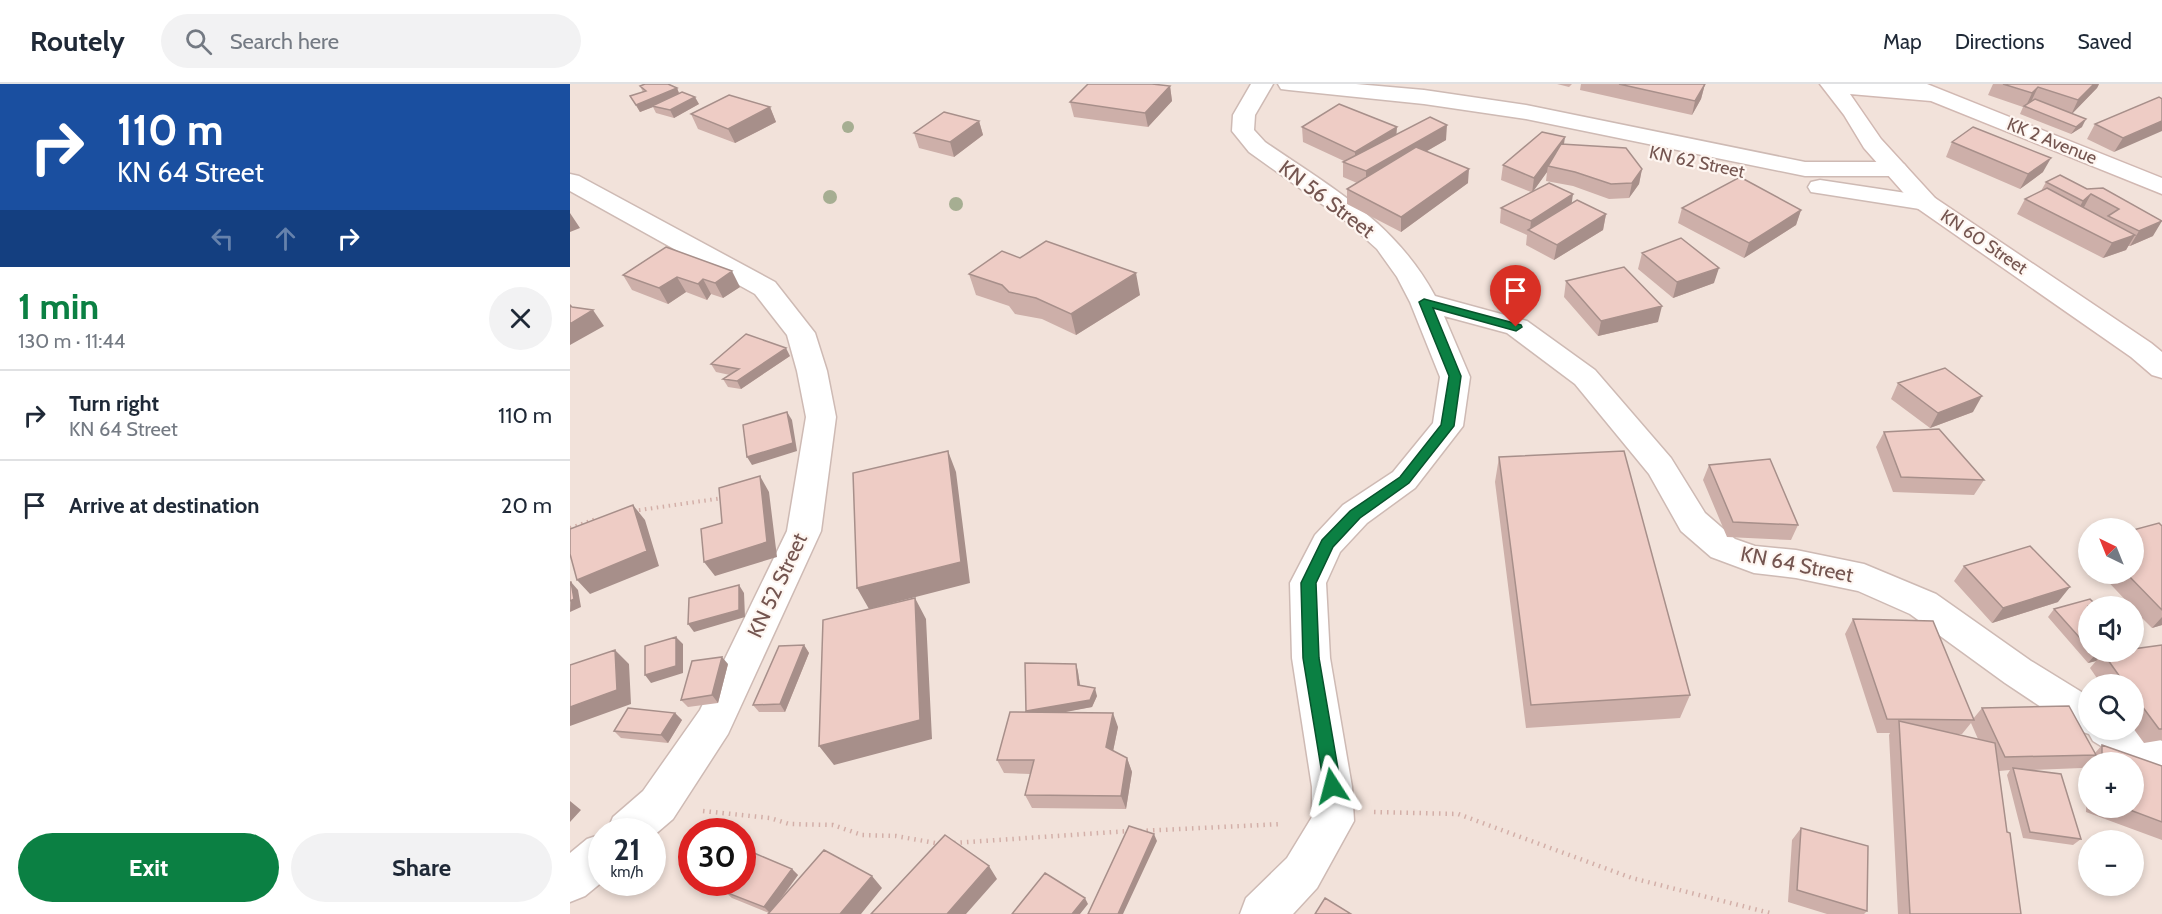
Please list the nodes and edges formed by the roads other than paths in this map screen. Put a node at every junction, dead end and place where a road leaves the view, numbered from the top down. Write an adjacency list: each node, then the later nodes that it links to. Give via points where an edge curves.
1 (1262, 84): 11 (street, KN 56 Street, via 1244,115 1243,131 1257,147 1356,217 1386,244 1410,275)
2 (1290, 84): 6 (street, KN 62 Street)
3 (1908, 84): 5 (street, KK 2 Avenue)
4 (1832, 85): 5 (street, KK 2 Avenue); 7 (street, KN 60 Street, via 1872,143)
5 (1941, 96): 9 (street, KK 2 Avenue)
6 (1471, 104): 7 (street, KN 62 Street, via 1805,169); 10 (street, KN 62 Street, via 1583,137 1690,161)
7 (1896, 169): 10 (street, KN 60 Street)
8 (570, 181): 16 (street, KN 52 Street, via 765,288 801,333 821,417 804,531 714,722 658,806)
9 (2162, 187)
10 (1926, 203): 12 (street, KN 60 Street)
11 (1424, 302): 13 (street, KN 64 Street, via 1516,327 1585,378 1660,466 1694,522 1723,548 1754,559 1864,578 1923,604); 19 (street, KN 56 Street, via 1455,376 1448,426 1404,480 1355,514 1327,544 1308,583 1311,658 1332,786 1333,821 1302,873)
12 (2162, 368)
13 (2078, 711)
14 (2125, 740): 15 (street)
15 (2162, 762)
16 (644, 818)
17 (588, 866): 18 (street)
18 (570, 881)
19 (1263, 914)

